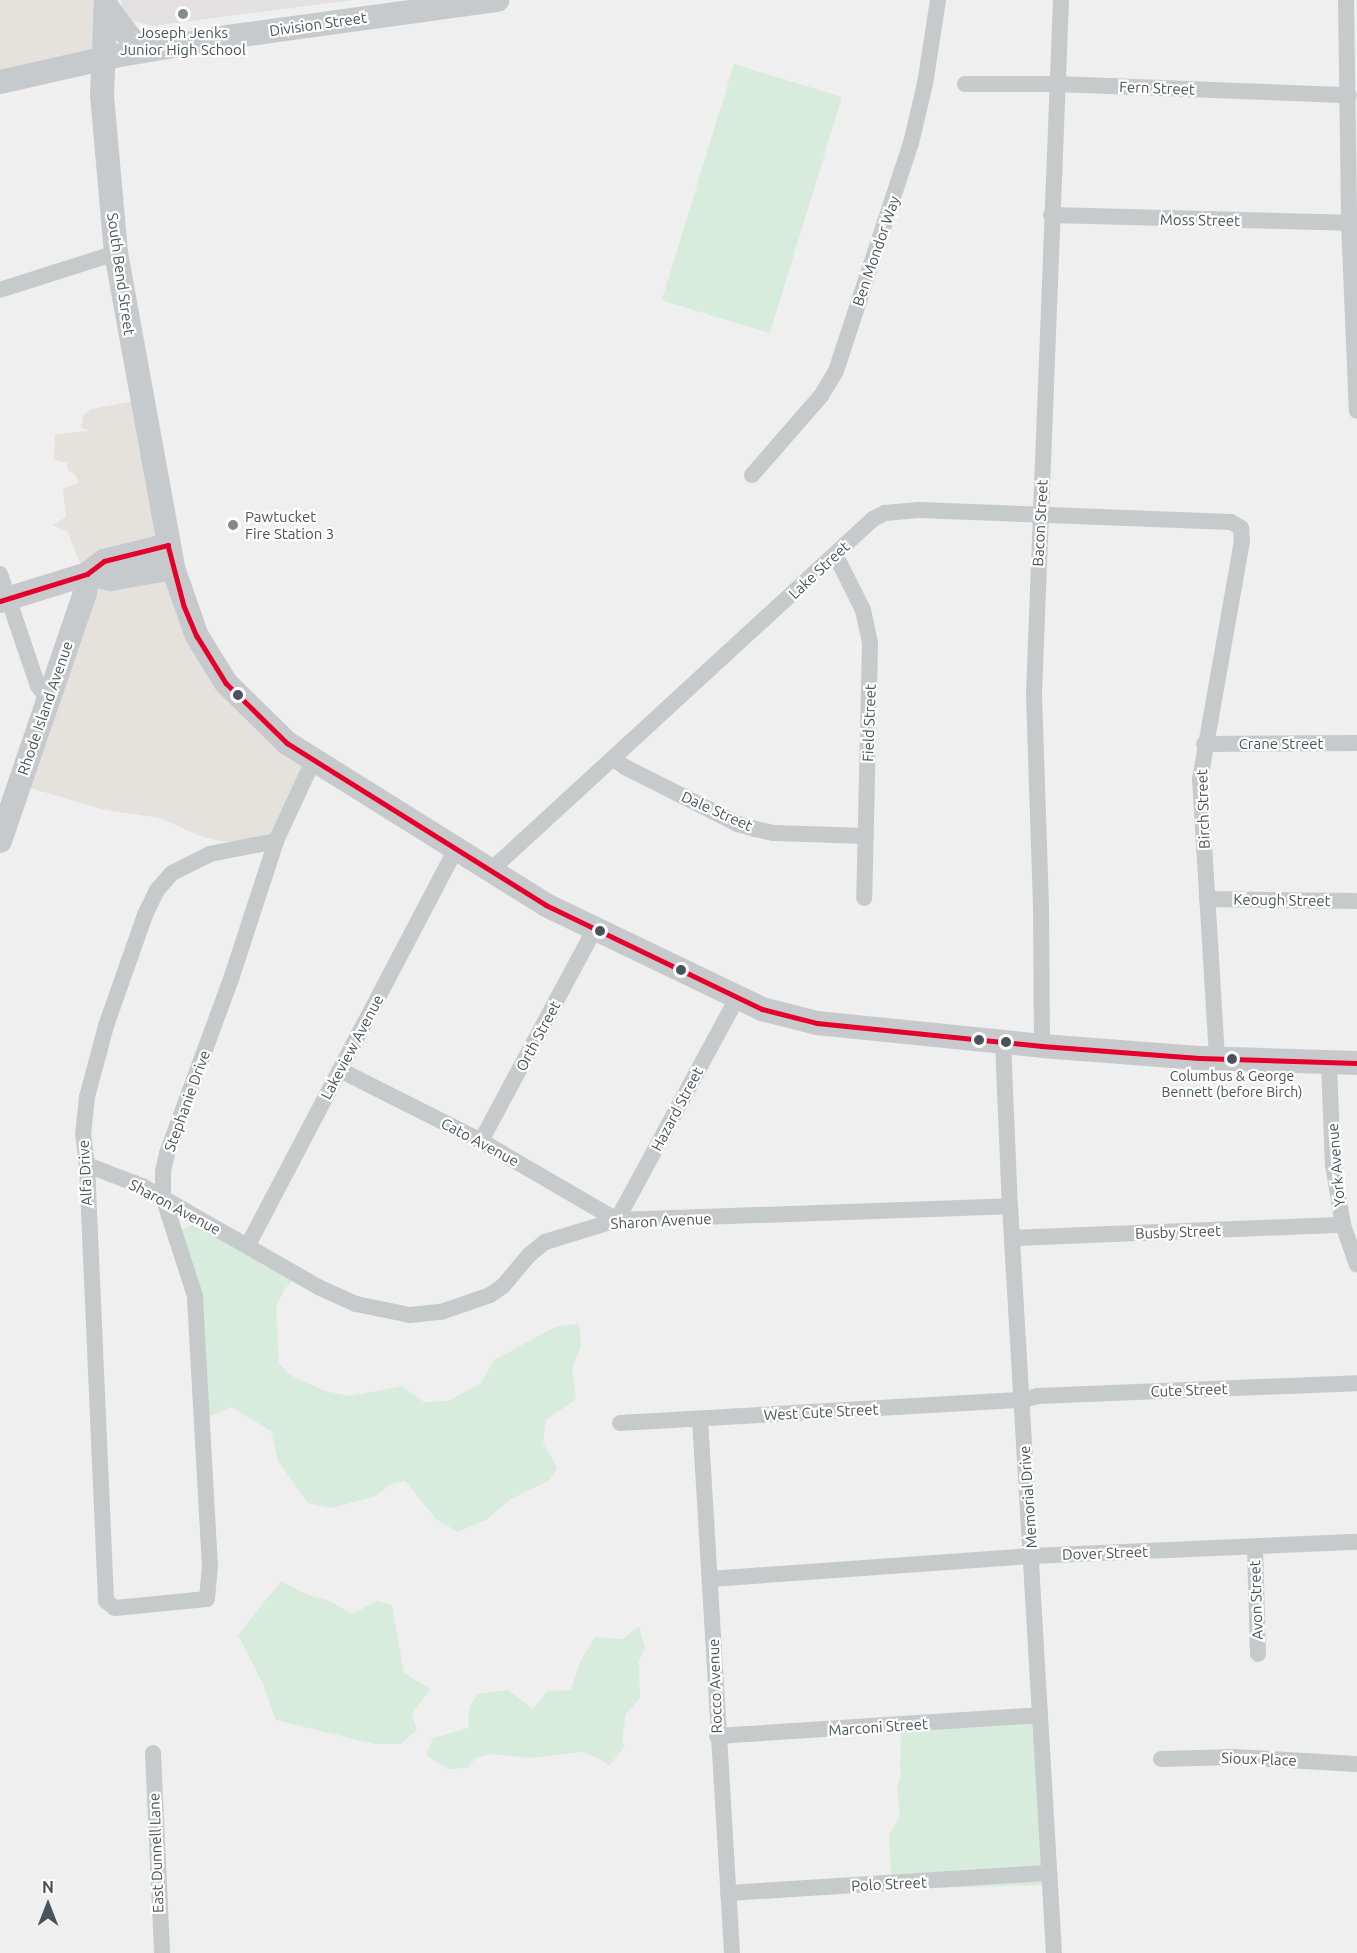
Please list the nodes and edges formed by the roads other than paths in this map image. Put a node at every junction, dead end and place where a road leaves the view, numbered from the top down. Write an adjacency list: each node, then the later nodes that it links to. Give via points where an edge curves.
1 (496, 0): 6 (street, Division Street)
2 (938, 0): 17 (street, Ben Mondor Way, via 911,143 836,370 821,396)
3 (1061, 0): 10 (street, Bacon Street)
4 (1346, 0): 11 (street)
5 (106, 3): 6 (street, via 131,39); 7 (street, South Bend Street)
6 (148, 50): 7 (street, Division Street)
7 (102, 58): 8 (street, Division Street); 14 (street, South Bend Street)
8 (0, 82)
9 (965, 84): 10 (street, Fern Street)
10 (1057, 84): 11 (street, Fern Street); 12 (street, Bacon Street)
11 (1349, 95): 13 (street)
12 (1051, 215): 13 (street, Moss Street); 18 (street, Bacon Street)
13 (1349, 223): 16 (street)
14 (116, 253): 15 (street); 20 (street, South Bend Street)
15 (0, 290)
16 (1357, 411)
17 (752, 475)
18 (1041, 515): 19 (street, Lake Street, via 1231,522); 21 (street, Lake Street, via 899,510 873,519); 41 (street, Bacon Street, via 1034,693)
19 (1241, 528): 27 (street, Birch Street, via 1242,541)
20 (170, 556): 23 (street, via 111,579); 29 (street, South Bend Street, via 196,636 226,683 265,724)
21 (836, 556): 28 (street, Lake Street); 30 (street, Field Street, via 863,609 870,643)
22 (0, 574): 24 (street)
23 (87, 574): 24 (street); 25 (street, Rhode Island Avenue, via 85,593)
24 (4, 599): 25 (street, via 38,686)
25 (48, 699): 31 (street, Rhode Island Avenue)
26 (1357, 743): 27 (street, Crane Street)
27 (1204, 744): 36 (street, Birch Street, via 1200,779)
28 (613, 758): 30 (street, Dale Street, via 755,829); 34 (street, Lake Street)
29 (313, 760): 32 (street, Stephanie Drive); 33 (street, South Bend Street)
30 (866, 836): 35 (street, Field Street)
31 (0, 841)
32 (276, 841): 47 (street, Alfa Drive, via 210,854 172,873 157,890 106,1026 87,1097 83,1133); 48 (street, Stephanie Drive, via 167,1153)
33 (456, 849): 34 (street, South Bend Street); 45 (street, Lakeview Avenue)
34 (490, 870): 38 (street, South Bend Street)
35 (864, 898)
36 (1208, 899): 37 (street, Keough Street); 42 (street, Birch Street)
37 (1357, 901)
38 (594, 930): 39 (street, South Bend Street); 46 (street, Orth Street)
39 (737, 998): 40 (street, South Bend Street, via 762,1009 817,1023); 50 (street, Hazard Street)
40 (1003, 1042): 41 (street, South Bend Street); 49 (street, Memorial Drive)
41 (1042, 1046): 42 (street, South Bend Street)
42 (1217, 1058): 43 (street, South Bend Street)
43 (1329, 1063): 44 (street, South Bend Street); 51 (street, York Avenue, via 1333,1165)
44 (1357, 1063)
45 (340, 1070): 46 (street, Cato Avenue); 53 (street, Lakeview Avenue)
46 (481, 1141): 50 (street, Cato Avenue)
47 (87, 1165): 48 (street, Sharon Avenue); 63 (street, Alfa Drive, via 106,1601 114,1608)
48 (163, 1197): 53 (street, Sharon Avenue); 63 (street, Stephanie Drive, via 195,1296 210,1567)
49 (1010, 1206): 50 (street, Sharon Avenue); 52 (street, Memorial Drive)
50 (617, 1220): 53 (street, Sharon Avenue, via 545,1242 503,1286 490,1294 441,1312 410,1315 356,1304 318,1287)
51 (1343, 1225): 52 (street, Busby Street); 54 (street, York Avenue)
52 (1012, 1238): 56 (street, Memorial Drive)
53 (248, 1245)
54 (1357, 1265)
55 (1357, 1383): 56 (street, Cute Street, via 1038,1396)
56 (1022, 1400): 57 (street, West Cute Street); 61 (street, Memorial Drive)
57 (700, 1419): 58 (street, West Cute Street); 62 (street, Rocco Avenue)
58 (620, 1422)
59 (1357, 1542): 60 (street, Dover Street)
60 (1255, 1547): 61 (street, Dover Street); 64 (street, Avon Street)
61 (1032, 1556): 62 (street, Dover Street); 65 (street, Memorial Drive)
62 (710, 1579): 66 (street, Rocco Avenue)
63 (207, 1599)
64 (1258, 1654)
65 (1039, 1715): 66 (street, Marconi Street); 70 (street, Memorial Drive)
66 (717, 1737): 71 (street, Rocco Avenue)
67 (153, 1753): 72 (street, East Dunnell Lane)
68 (1161, 1760): 69 (street, Sioux Place, via 1235,1757)
69 (1357, 1764)
70 (1049, 1873): 71 (street, Polo Street); 74 (street, Memorial Drive)
71 (728, 1893): 73 (street, Rocco Avenue)
72 (162, 1953)
73 (732, 1953)
74 (1054, 1953)

